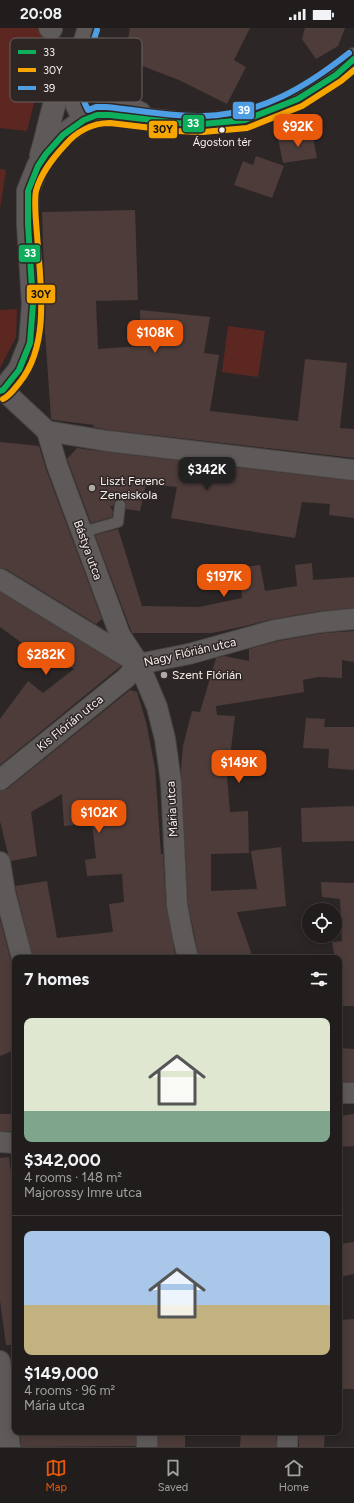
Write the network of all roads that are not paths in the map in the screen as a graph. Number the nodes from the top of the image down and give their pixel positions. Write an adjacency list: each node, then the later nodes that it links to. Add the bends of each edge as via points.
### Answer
1 (89, 28): 2 (street)
2 (86, 38)
3 (354, 59): 8 (street, via 298,99 245,120 203,124)
4 (56, 102): 9 (street)
5 (75, 102): 7 (street)
6 (116, 102): 8 (street)
7 (84, 120): 8 (street, via 105,115); 9 (street, via 63,135)
8 (157, 120)
9 (38, 166): 10 (street, via 28,191 27,206 33,304 30,343 19,370)
10 (2, 391): 11 (street)
11 (47, 431): 12 (street, via 107,441 239,452); 14 (street, Bástya utca)
12 (354, 470)
13 (120, 506): 14 (lane, via 118,522)
14 (82, 534): 17 (street, Bástya utca, via 120,635)
15 (0, 579): 17 (street, Nagy Flórián utca)
16 (354, 619): 17 (street, Nagy Flórián utca, via 275,630 189,654)
17 (139, 664): 18 (street, Kis Flórián utca, via 126,678); 21 (street, Mária utca, via 157,707 165,739 171,782 177,905)
18 (0, 780)
19 (0, 862): 20 (street, via 5,893)
20 (21, 955)
21 (187, 955)
22 (342, 1093): 23 (street)
23 (354, 1093)
24 (0, 1142): 25 (street)
25 (12, 1143)
26 (0, 1361): 29 (street)
27 (147, 1435): 30 (street)
28 (288, 1435): 31 (street)
29 (10, 1447)
30 (147, 1447)
31 (287, 1447)

